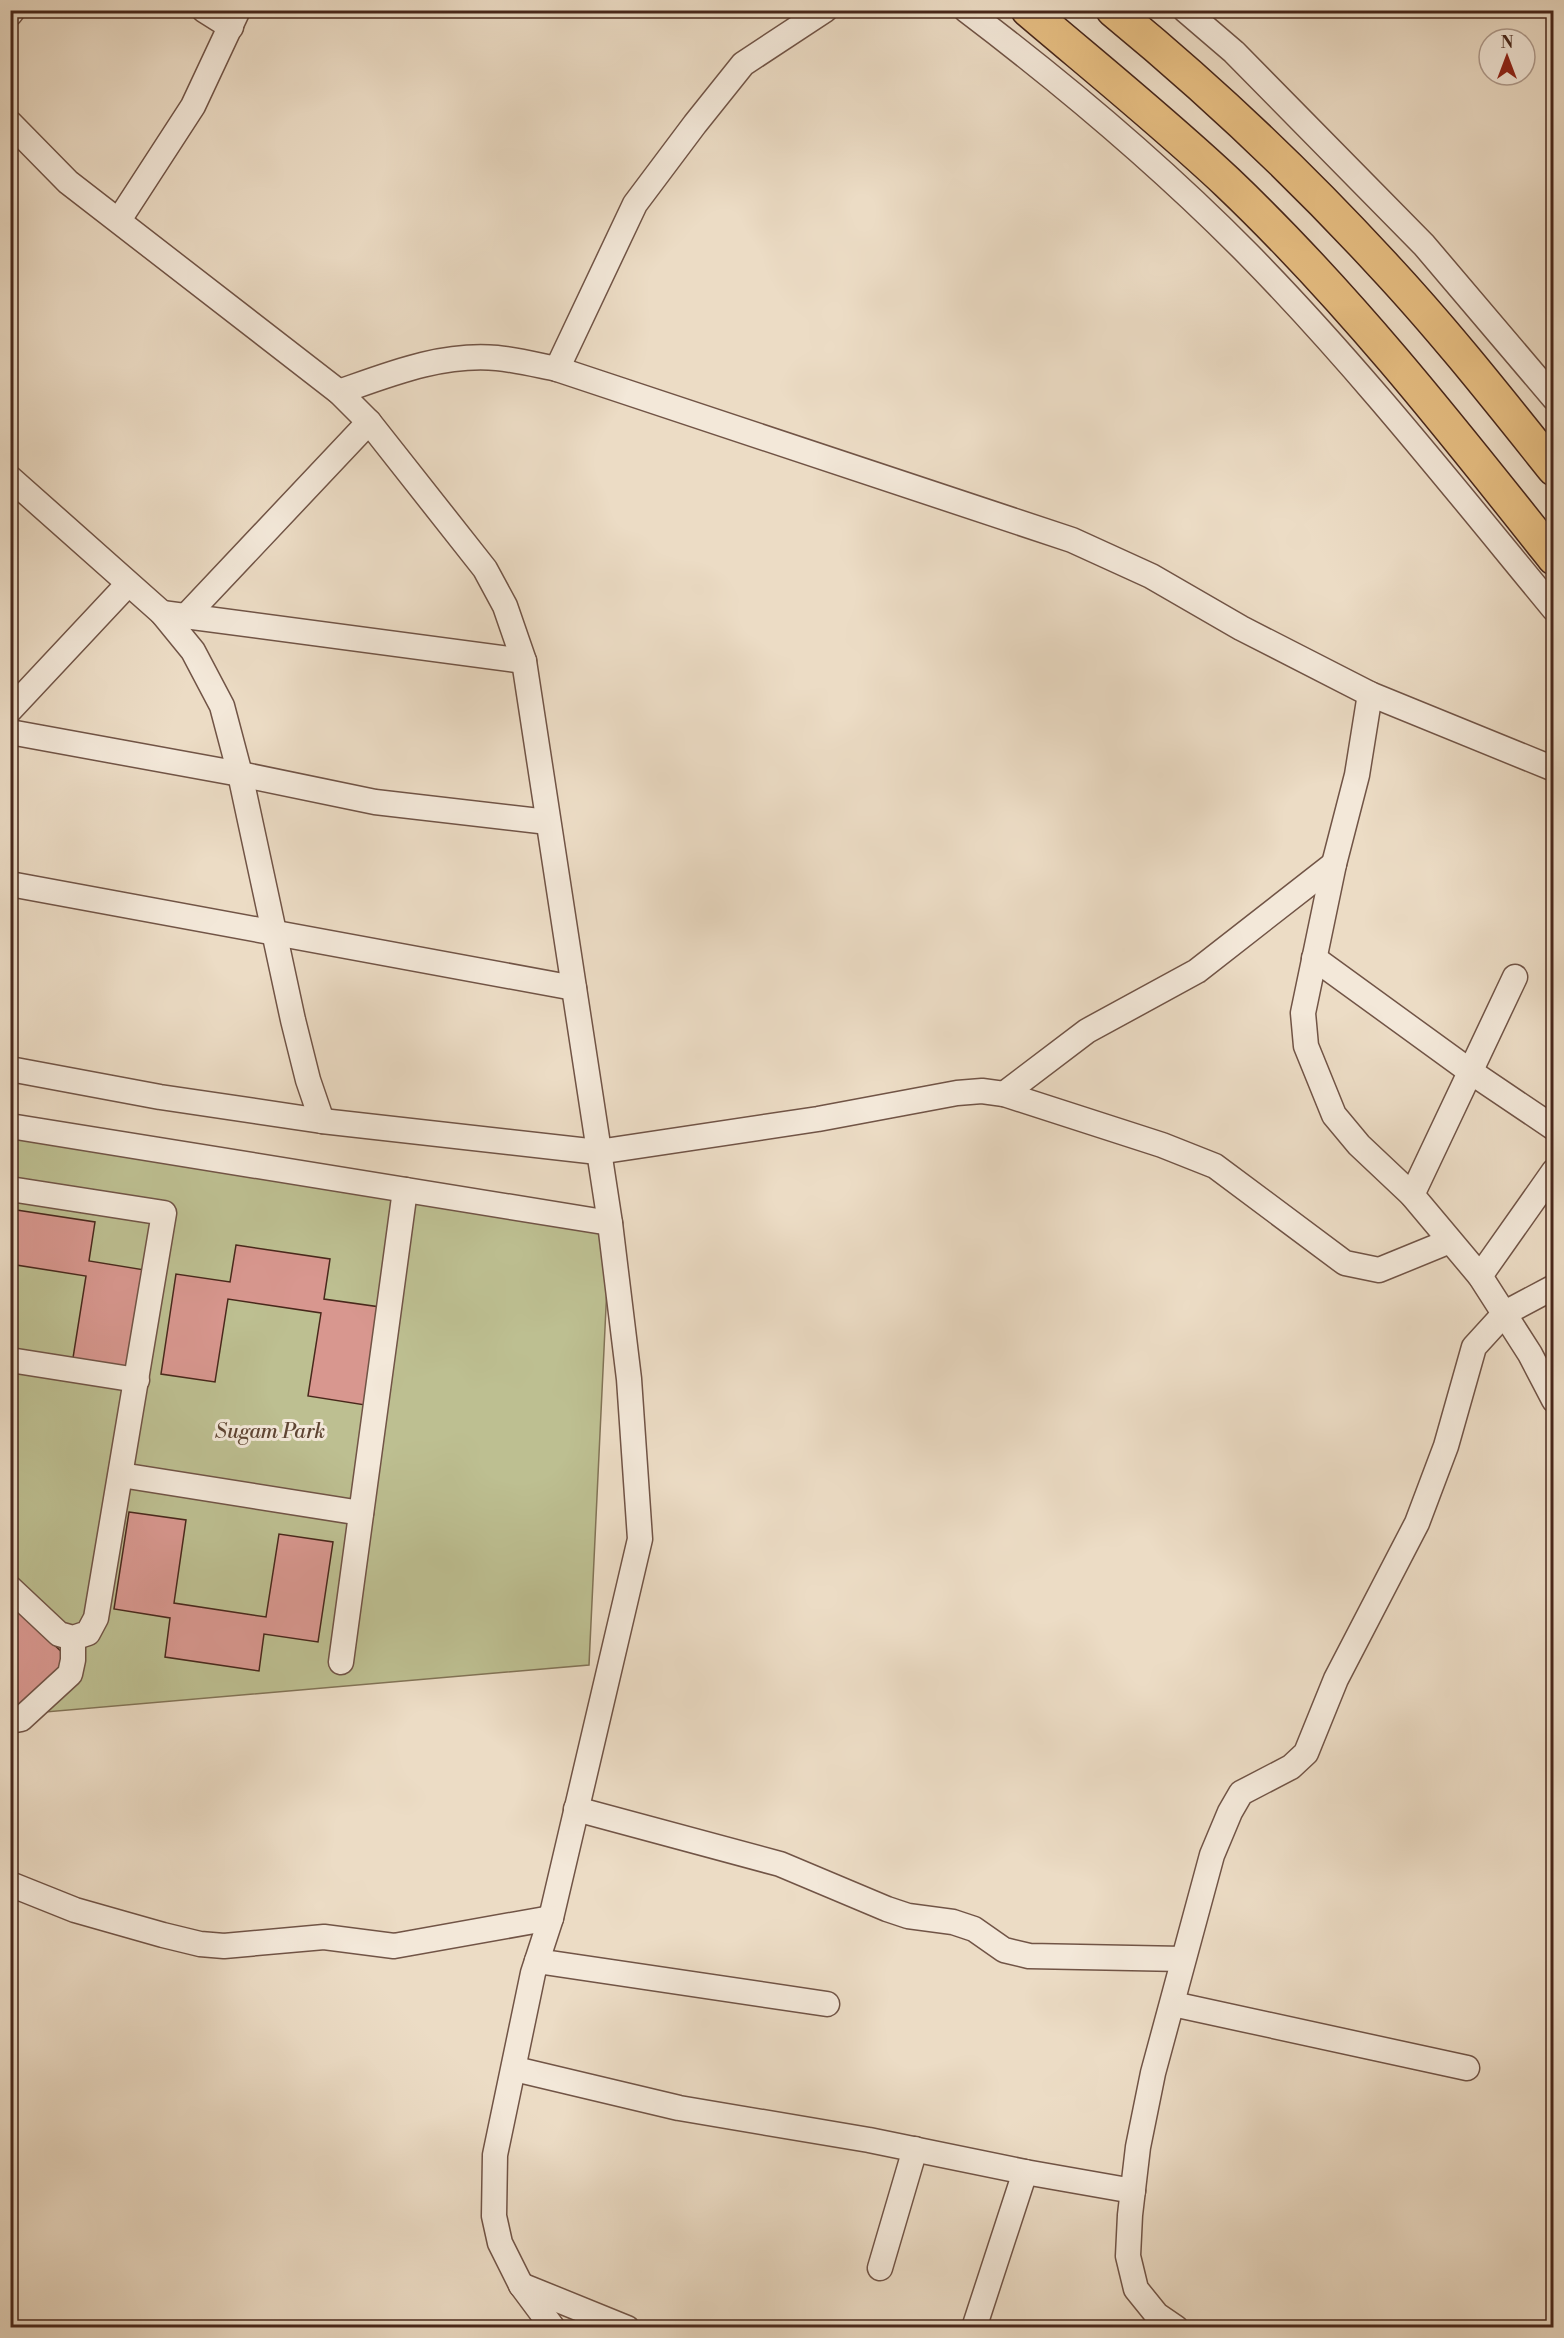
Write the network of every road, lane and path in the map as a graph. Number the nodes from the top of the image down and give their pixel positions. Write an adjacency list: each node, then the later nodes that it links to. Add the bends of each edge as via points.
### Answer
1 (204, 10): 7 (street)
2 (825, 10): 10 (street, via 743,64 635,204)
3 (966, 10): 18 (street, via 1101,120 1248,255 1382,404)
4 (1028, 10): 16 (highway, via 1227,183 1353,313)
5 (1113, 10): 14 (highway, via 1285,165 1382,264)
6 (1185, 10): 12 (street, via 1234,52 1424,245)
7 (235, 19): 9 (street, via 193,106)
8 (10, 123): 9 (street, via 68,182)
9 (119, 220): 11 (street)
10 (557, 369): 11 (street, via 496,358 446,360 402,369); 22 (street, via 1072,540 1151,576 1240,628)
11 (339, 392): 13 (street)
12 (1554, 398)
13 (369, 422): 20 (street); 21 (street, via 485,569 506,606)
14 (1554, 469)
15 (13, 484): 17 (street)
16 (1554, 558)
17 (128, 584): 19 (street); 23 (street)
18 (1554, 609)
19 (162, 613): 20 (street); 26 (street, via 193,651 222,706)
20 (186, 616): 21 (street)
21 (524, 661): 27 (street)
22 (1370, 694): 25 (street); 28 (street, via 1357,775)
23 (10, 710)
24 (10, 732): 26 (street)
25 (1554, 769)
26 (240, 774): 27 (street, via 375,802); 30 (street)
27 (548, 822): 33 (street)
28 (1334, 864): 31 (street); 36 (street, via 1197,971 1087,1030)
29 (10, 884): 30 (street)
30 (273, 934): 33 (street); 37 (street, via 308,1080)
31 (1314, 958): 35 (street); 44 (street, via 1302,1013 1306,1046 1316,1075 1334,1115)
32 (1515, 977): 35 (street)
33 (574, 988): 40 (street)
34 (10, 1069): 37 (street)
35 (1471, 1072): 39 (street); 44 (street)
36 (1004, 1094): 40 (street, via 957,1093 818,1119); 46 (street, via 1215,1166 1345,1263 1360,1268 1379,1270)
37 (322, 1121): 40 (street)
38 (10, 1126): 43 (street)
39 (1554, 1128)
40 (598, 1152): 45 (street)
41 (1554, 1172): 47 (street)
42 (10, 1189): 51 (street, via 164,1213)
43 (405, 1190): 45 (street); 54 (street)
44 (1412, 1196): 46 (street)
45 (610, 1224): 59 (street, via 629,1379 640,1539)
46 (1450, 1241): 47 (street)
47 (1480, 1276): 49 (street)
48 (1554, 1287): 49 (street)
49 (1505, 1313): 52 (street); 62 (street, via 1474,1347 1446,1446 1417,1523 1336,1679 1306,1753 1291,1767 1241,1793 1230,1812 1212,1855)
50 (10, 1360): 51 (street)
51 (137, 1380): 53 (street)
52 (1554, 1400)
53 (121, 1475): 54 (street); 56 (street, via 96,1618 88,1633)
54 (361, 1513): 57 (street)
55 (10, 1587): 56 (street, via 58,1634)
56 (73, 1638): 58 (street, via 70,1674 21,1719)
57 (340, 1662)
58 (10, 1721)
59 (576, 1809): 61 (street); 62 (street, via 780,1864 908,1916 974,1929 1004,1950 1029,1956)
60 (10, 1884): 61 (street, via 86,1914 200,1944 224,1946 324,1937 394,1946)
61 (551, 1918): 63 (street)
62 (1183, 1959): 65 (street)
63 (537, 1961): 64 (street); 66 (street)
64 (827, 2004)
65 (1173, 2004): 67 (street); 70 (street, via 1153,2073)
66 (515, 2068): 68 (street, via 679,2108); 72 (street, via 495,2155 494,2216 500,2243)
67 (1467, 2068)
68 (915, 2149): 69 (street); 71 (street)
69 (1025, 2172): 70 (street); 75 (street)
70 (1133, 2191): 76 (street, via 1128,2256 1136,2289 1157,2315)
71 (880, 2268)
72 (521, 2285): 73 (street); 74 (street)
73 (553, 2328)
74 (627, 2328)
75 (974, 2328)
76 (1176, 2328)

